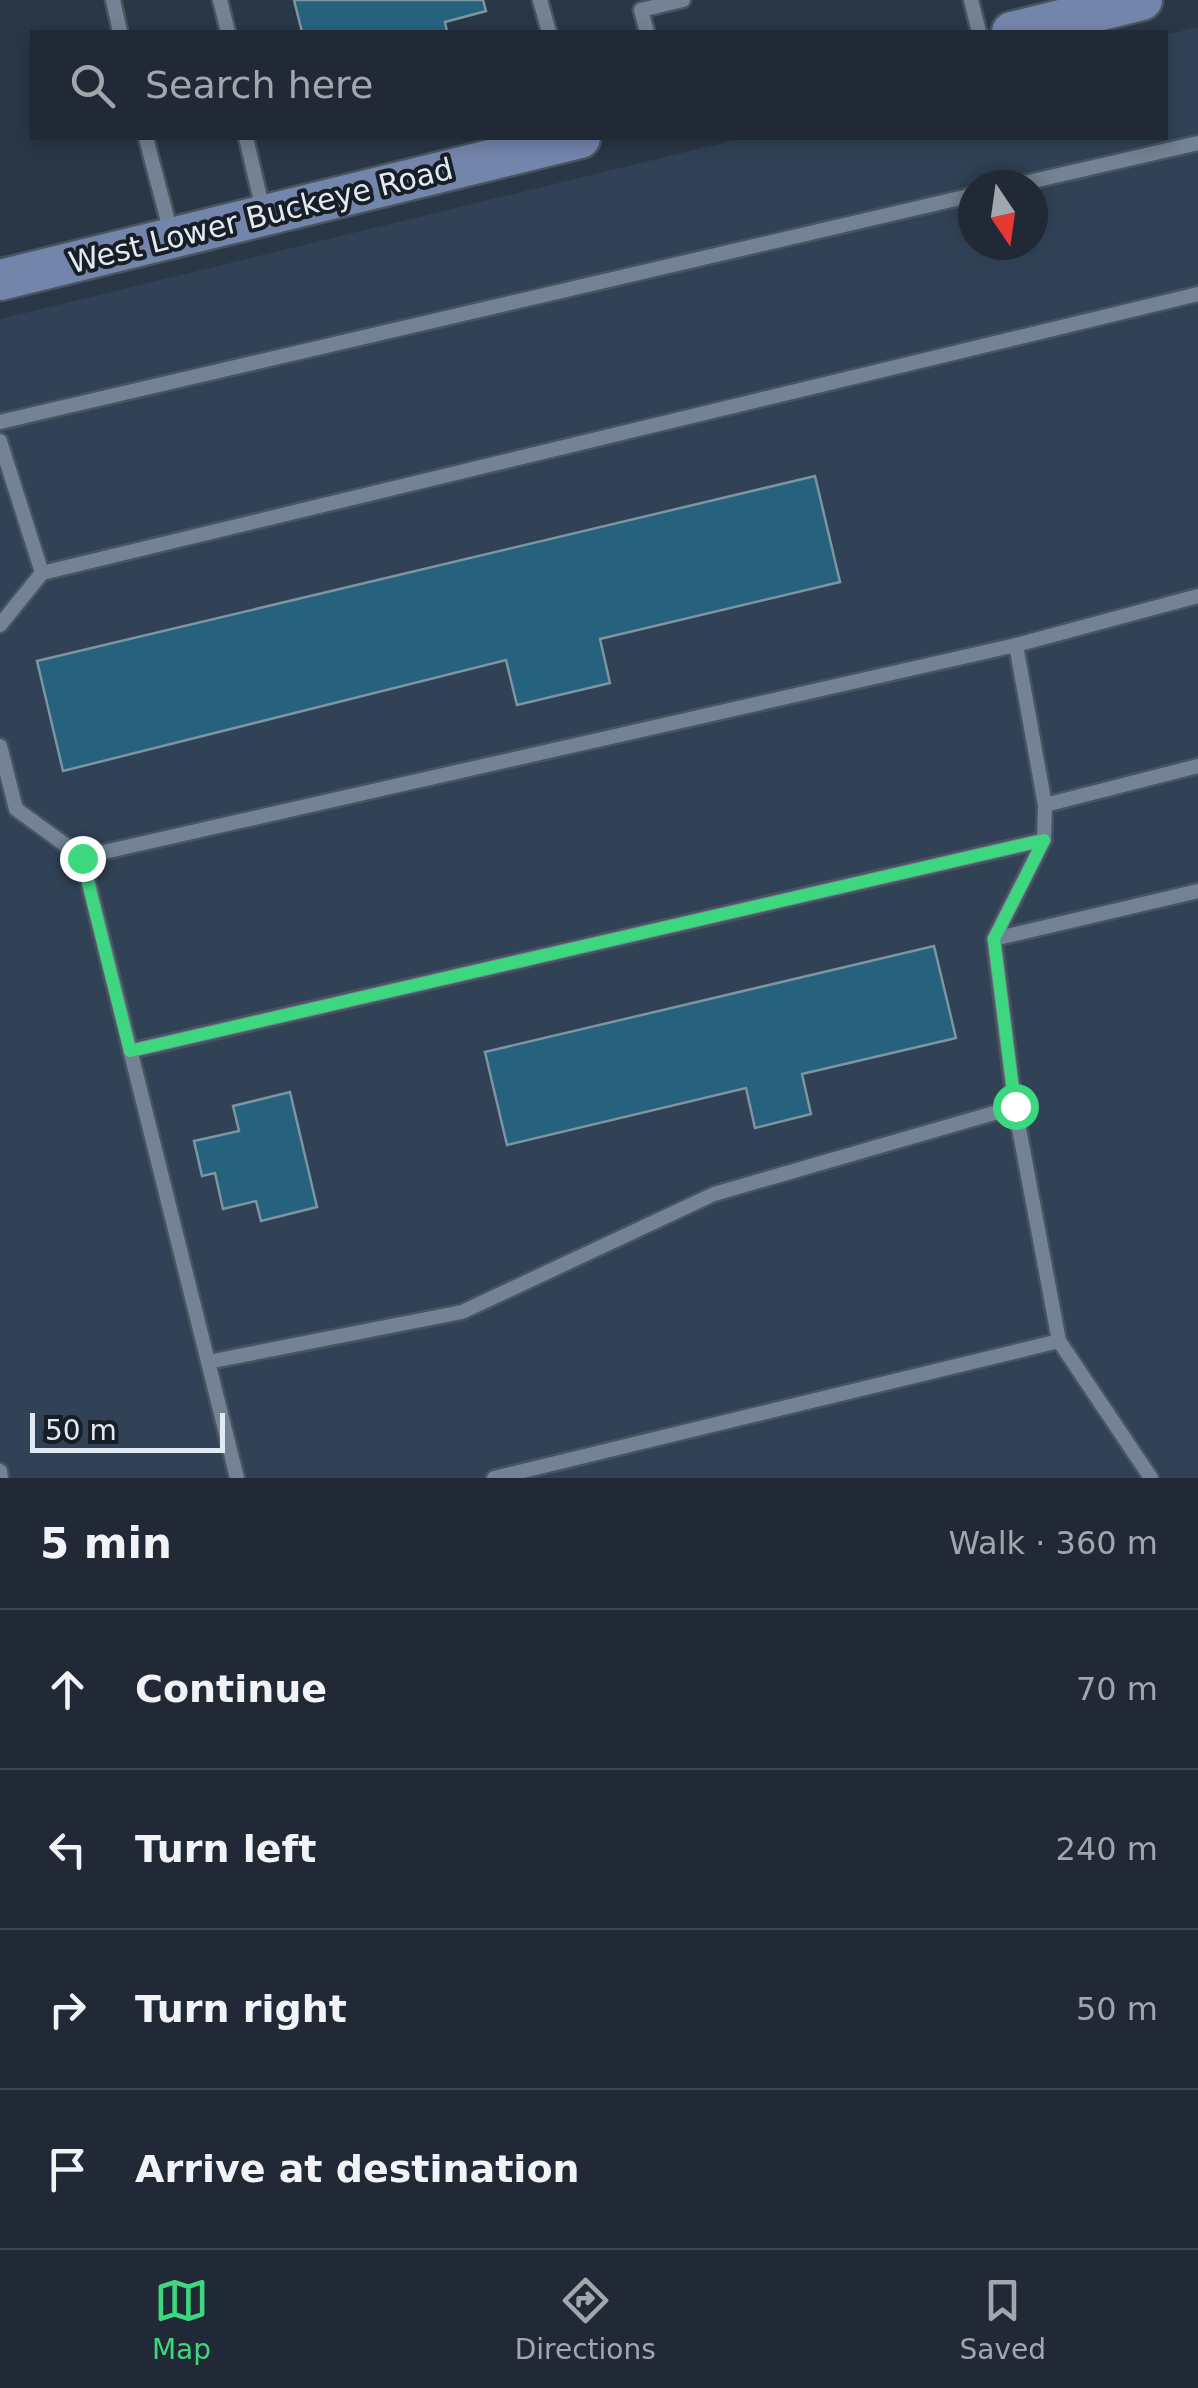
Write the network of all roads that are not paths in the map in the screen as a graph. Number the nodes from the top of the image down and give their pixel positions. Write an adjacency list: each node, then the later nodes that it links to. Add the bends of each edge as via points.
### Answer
1 (112, 0): 8 (lane)
2 (220, 0): 9 (lane)
3 (540, 0): 10 (lane)
4 (683, 0): 7 (lane)
5 (971, 0): 12 (lane)
6 (1142, 0): 13 (main road)
7 (639, 5): 11 (lane)
8 (120, 30)
9 (228, 30)
10 (548, 30)
11 (646, 30)
12 (978, 30)
13 (1020, 30)
14 (147, 140): 21 (lane)
15 (246, 140): 20 (lane)
16 (572, 140): 20 (main road, West Lower Buckeye Road)
17 (1198, 142): 18 (lane)
18 (1048, 177)
19 (958, 198): 24 (lane)
20 (264, 215): 21 (main road, West Lower Buckeye Road)
21 (172, 238): 22 (main road, West Lower Buckeye Road)
22 (0, 280)
23 (1198, 294): 26 (lane)
24 (0, 422)
25 (0, 442): 26 (lane)
26 (42, 573): 28 (lane)
27 (1198, 596): 29 (lane)
28 (0, 625)
29 (1016, 645): 32 (lane); 34 (lane)
30 (0, 746): 34 (lane, via 16,809)
31 (1198, 766): 32 (lane)
32 (1045, 805): 33 (lane)
33 (1044, 840): 36 (lane); 37 (lane)
34 (82, 858): 37 (lane)
35 (1198, 891): 36 (lane)
36 (994, 939): 38 (lane)
37 (130, 1051): 40 (lane)
38 (1015, 1106): 39 (lane); 40 (lane, via 714,1194 462,1312)
39 (1059, 1341): 42 (lane); 43 (lane)
40 (208, 1362): 41 (lane)
41 (237, 1478)
42 (494, 1478)
43 (1151, 1478)

